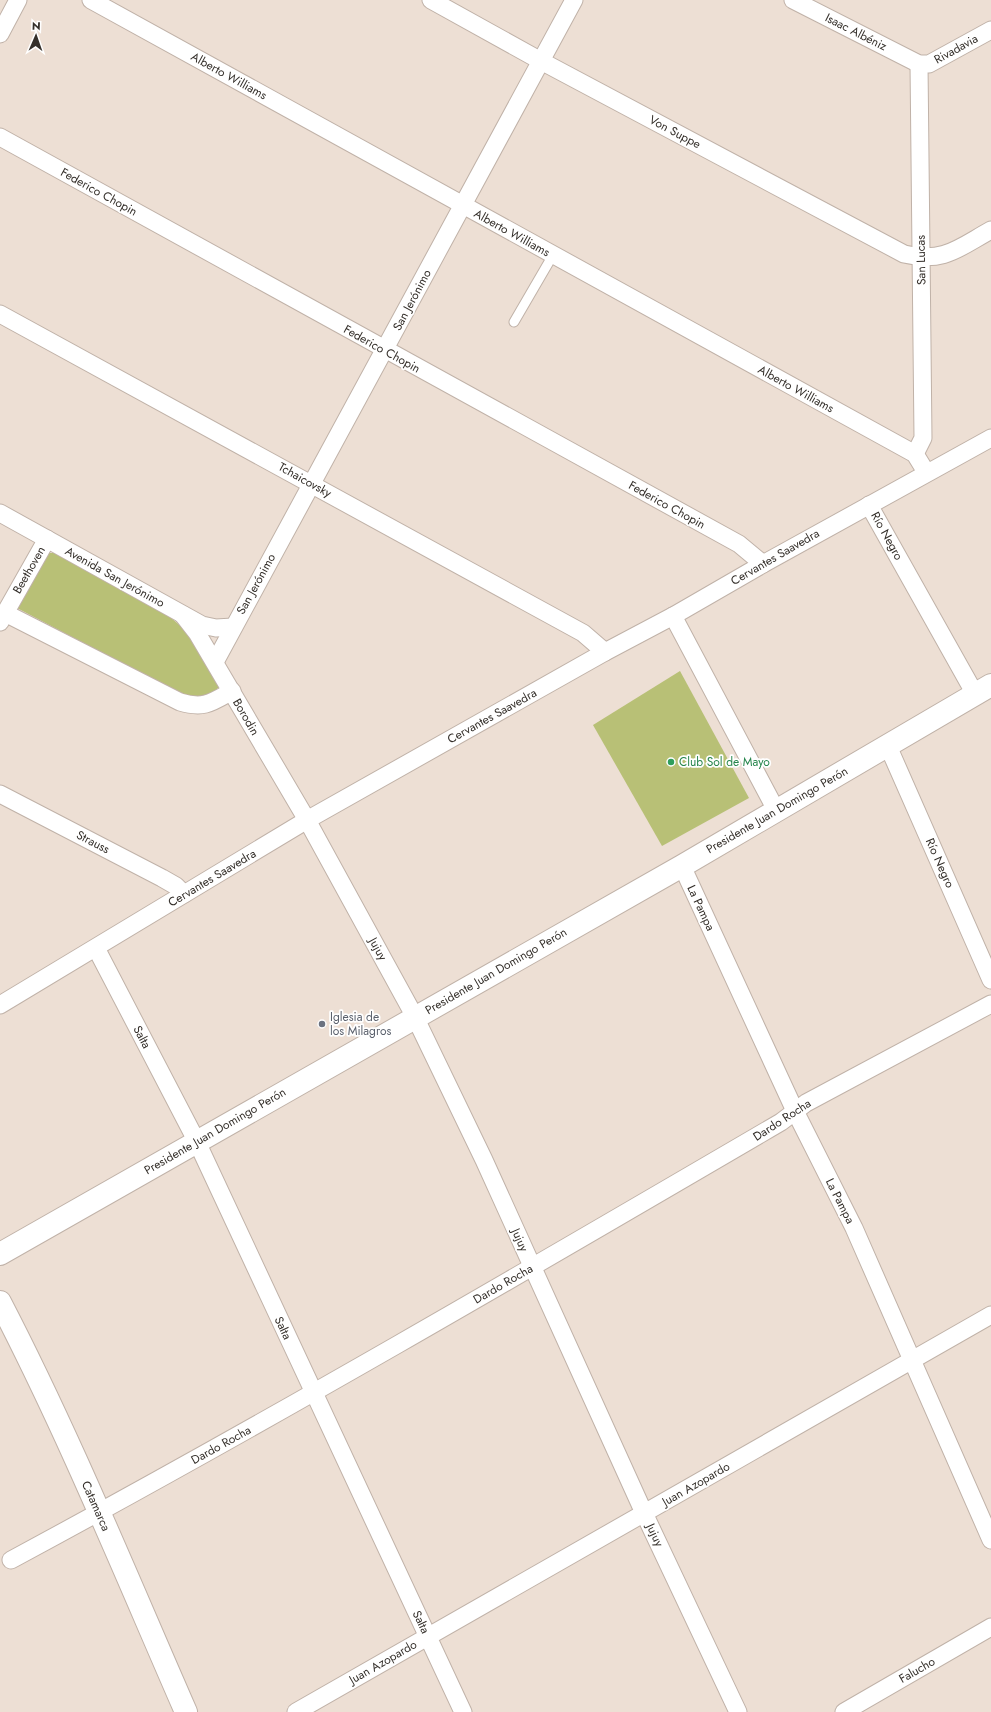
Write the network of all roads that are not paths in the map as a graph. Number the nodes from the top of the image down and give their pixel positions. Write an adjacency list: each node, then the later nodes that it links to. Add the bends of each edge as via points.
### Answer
1 (18, 0): 7 (street)
2 (91, 0): 11 (street, Alberto Williams)
3 (431, 0): 8 (street, Von Suppe)
4 (574, 0): 8 (street, San Jerónimo)
5 (793, 0): 9 (street, Isaac Albéniz)
6 (991, 30): 9 (street, Rivadavia, via 929,64)
7 (0, 34)
8 (541, 61): 11 (street, San Jerónimo); 14 (street, Von Suppe, via 904,254)
9 (919, 64): 14 (street, San Lucas)
10 (0, 137): 17 (street, Federico Chopin)
11 (462, 205): 13 (street, Alberto Williams); 17 (street, San Jerónimo)
12 (991, 230): 14 (street, Von Suppe, via 951,253)
13 (553, 255): 16 (lane); 19 (street, Alberto Williams)
14 (921, 258): 19 (street, San Lucas, via 923,438)
15 (0, 314): 21 (street, Tchaicovsky)
16 (514, 322)
17 (385, 350): 21 (street, San Jerónimo); 25 (street, Federico Chopin, via 739,544)
18 (991, 438): 20 (street, Cervantes Saavedra)
19 (915, 454): 20 (street, Alberto Williams)
20 (926, 472): 22 (street, Cervantes Saavedra)
21 (312, 484): 29 (street, San Jerónimo); 30 (street, Tchaicovsky, via 584,633)
22 (869, 505): 25 (street, Cervantes Saavedra); 32 (street, Río Negro)
23 (0, 513): 24 (street, Avenida San Jerónimo)
24 (47, 539): 26 (street, Avenida San Jerónimo); 28 (street, Beethoven)
25 (763, 564): 27 (street, Cervantes Saavedra)
26 (183, 615): 29 (street, Avenida San Jerónimo, via 202,625 216,628); 31 (street, Borodin)
27 (673, 616): 30 (street, Cervantes Saavedra); 36 (street)
28 (3, 617): 33 (street, via 191,706 208,705)
29 (233, 627): 31 (street, San Jerónimo)
30 (605, 652): 37 (street, Cervantes Saavedra)
31 (215, 662): 33 (street, Borodin)
32 (983, 689): 34 (street, Presidente Juan Domingo Perón)
33 (232, 691): 37 (street, Borodin)
34 (888, 746): 36 (street, Presidente Juan Domingo Perón); 41 (street, Río Negro)
35 (0, 794): 39 (street, Strauss, via 162,878)
36 (776, 810): 38 (street, Presidente Juan Domingo Perón)
37 (307, 820): 39 (street, Cervantes Saavedra); 44 (street, Jujuy)
38 (682, 866): 44 (street, Presidente Juan Domingo Perón); 45 (street, La Pampa)
39 (184, 894): 40 (street, Cervantes Saavedra)
40 (96, 948): 43 (street, Cervantes Saavedra); 46 (street, Salta)
41 (991, 980)
42 (991, 1004): 45 (street, Dardo Rocha, via 806,1103)
43 (0, 1005)
44 (415, 1017): 46 (street, Presidente Juan Domingo Perón); 48 (street, Jujuy, via 484,1160)
45 (796, 1111): 48 (street, Dardo Rocha); 51 (street, La Pampa, via 854,1228)
46 (197, 1142): 47 (street, Presidente Juan Domingo Perón); 52 (street, Salta)
47 (0, 1254)
48 (532, 1268): 52 (street, Dardo Rocha); 54 (street, Jujuy)
49 (0, 1302): 53 (street, Catamarca)
50 (991, 1315): 51 (street, Juan Azopardo)
51 (913, 1360): 54 (street, Juan Azopardo); 55 (street, La Pampa)
52 (313, 1393): 53 (street, Dardo Rocha); 58 (street, Salta)
53 (100, 1512): 56 (street, Dardo Rocha); 59 (street, Catamarca)
54 (644, 1513): 58 (street, Juan Azopardo); 62 (street, Jujuy)
55 (991, 1540)
56 (11, 1560)
57 (991, 1627): 63 (street, Falucho)
58 (428, 1637): 60 (street, Juan Azopardo); 61 (street, Salta)
59 (186, 1712)
60 (296, 1712)
61 (463, 1712)
62 (738, 1712)
63 (844, 1712)

